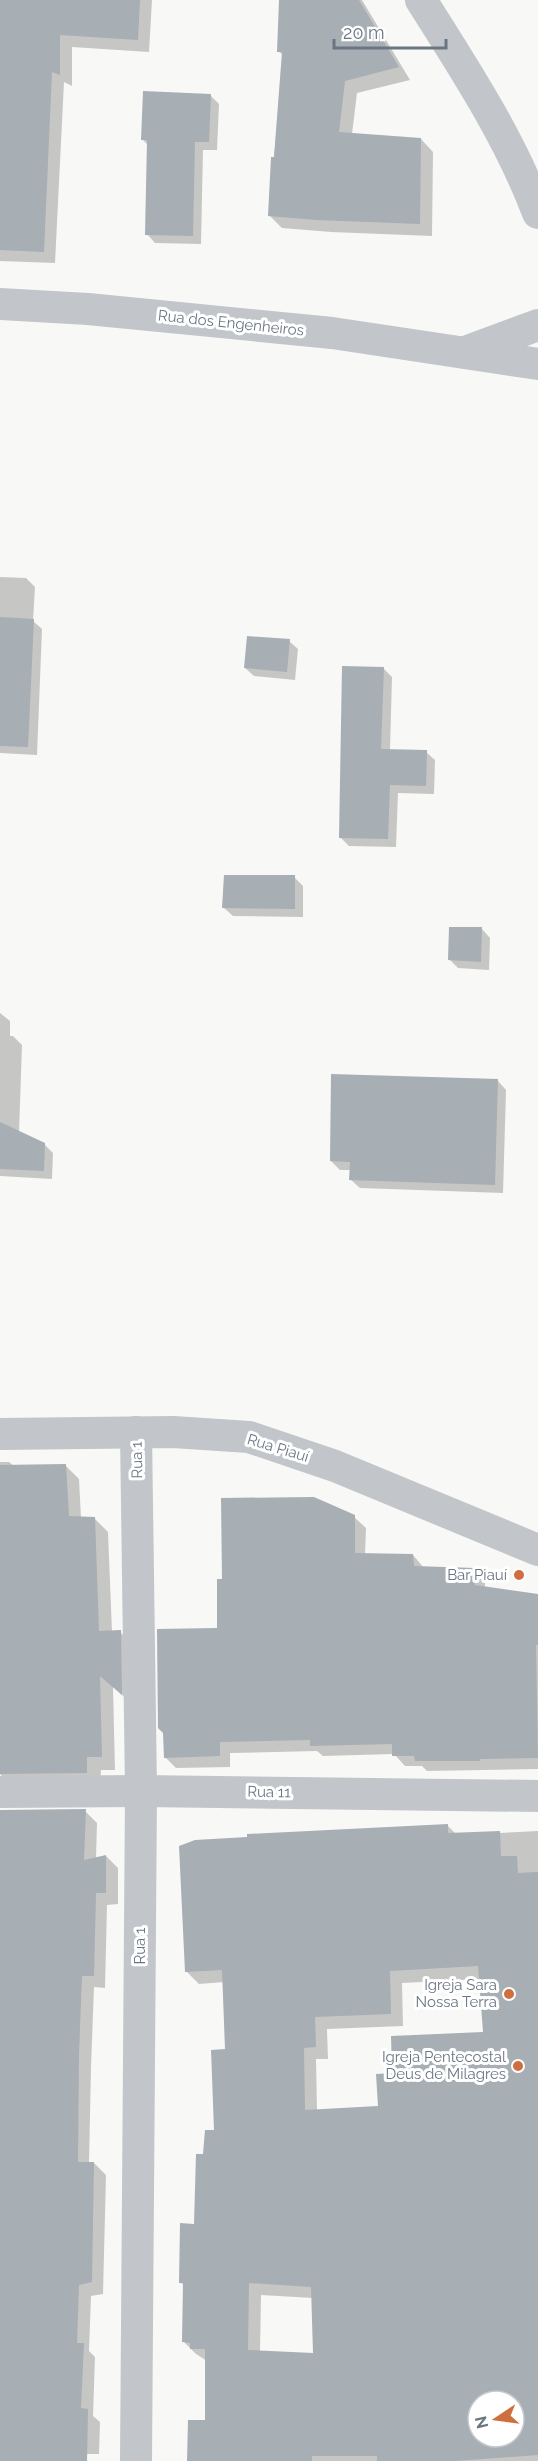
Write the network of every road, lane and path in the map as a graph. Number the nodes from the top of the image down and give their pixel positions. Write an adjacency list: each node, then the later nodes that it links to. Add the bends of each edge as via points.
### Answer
1 (421, 0): 2 (street)
2 (533, 190): 3 (street)
3 (538, 213)
4 (0, 304): 6 (street, Rua dos Engenheiros, via 332,333)
5 (538, 325): 6 (street, Rua dos Engenheiros)
6 (461, 354): 7 (street, Rua dos Engenheiros)
7 (538, 364)
8 (136, 1432): 9 (street, Rua Piauí); 10 (street, Rua Piauí, via 249,1437 335,1466); 11 (street, Rua 1)
9 (0, 1434)
10 (538, 1550)
11 (141, 1791): 12 (street, Rua 11); 13 (street, Rua 11); 14 (street, Rua 1)
12 (0, 1792)
13 (538, 1796)
14 (136, 2461)

